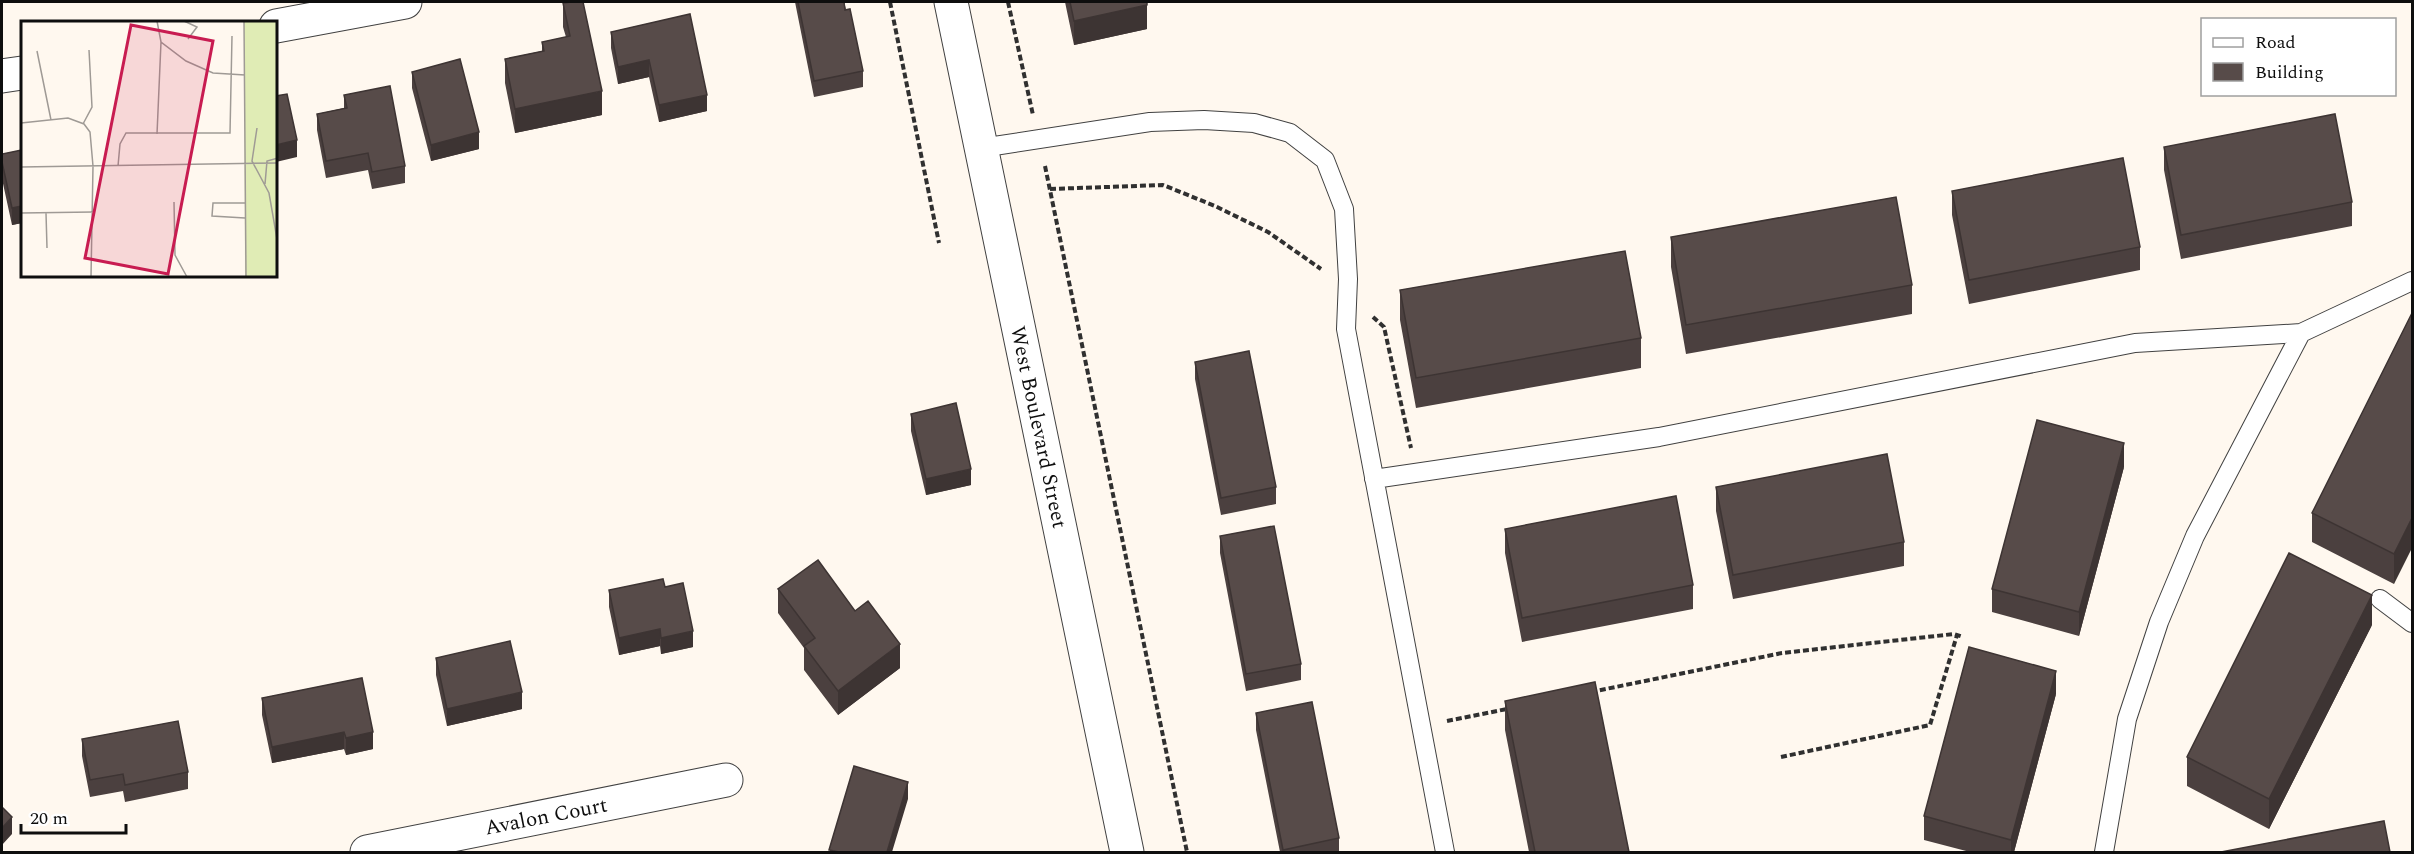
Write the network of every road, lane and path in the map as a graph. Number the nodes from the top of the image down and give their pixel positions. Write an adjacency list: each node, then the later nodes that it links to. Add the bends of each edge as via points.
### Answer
1 (405, 2): 5 (street)
2 (890, 2): 11 (path)
3 (951, 2): 9 (street, West Boulevard Street)
4 (1008, 2): 8 (path)
5 (278, 26)
6 (21, 73): 7 (street)
7 (2, 76)
8 (1038, 138): 9 (lane); 10 (path); 13 (lane, via 1150,122 1204,120 1254,123 1290,133 1325,160 1344,209)
9 (981, 148): 27 (street, West Boulevard Street)
10 (1050, 189): 13 (path, via 1163,185 1268,232); 28 (path)
11 (939, 243)
12 (2412, 281): 14 (lane)
13 (1347, 292): 15 (path, via 1384,327); 16 (lane, via 1346,329)
14 (2301, 333): 15 (lane, via 2135,343 1659,437); 30 (lane, via 2195,536 2159,621 2127,719)
15 (1417, 472): 16 (lane)
16 (1374, 479): 23 (lane)
17 (2380, 599): 18 (lane)
18 (2412, 623)
19 (1958, 635): 20 (path); 21 (path, via 1782,653); 24 (path, via 1930,725)
20 (1963, 637)
21 (1583, 693)
22 (1513, 708): 23 (path)
23 (1420, 726): 29 (lane)
24 (1780, 757)
25 (726, 780): 26 (street, Avalon Court)
26 (367, 852)
27 (1126, 852)
28 (1186, 852)
29 (1445, 852)
30 (2104, 852)

